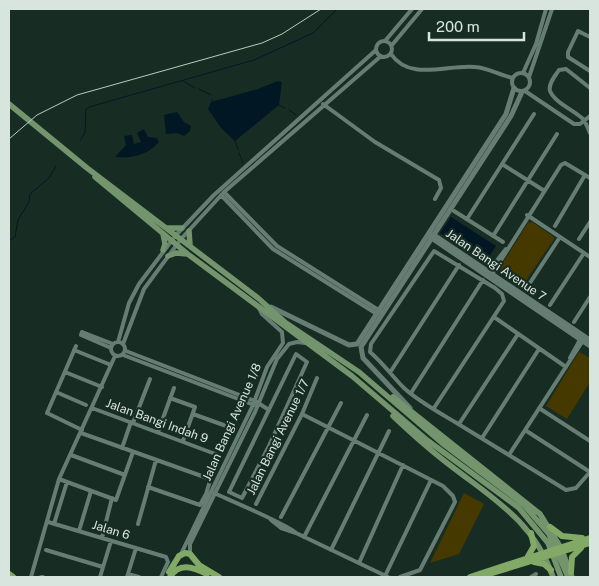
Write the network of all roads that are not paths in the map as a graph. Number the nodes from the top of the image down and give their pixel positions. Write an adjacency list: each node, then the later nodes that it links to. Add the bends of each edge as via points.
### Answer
1 (412, 9): 6 (street)
2 (422, 9): 7 (street)
3 (546, 9): 12 (street)
4 (552, 9): 13 (street)
5 (590, 37): 11 (street, via 578,31 568,52 568,57)
6 (385, 41): 7 (street); 8 (street, via 378,43)
7 (392, 45): 9 (street)
8 (376, 50): 10 (street); 18 (street)
9 (391, 54): 10 (street); 14 (street, via 396,62 414,70 478,67)
10 (381, 56): 20 (street)
11 (590, 71)
12 (523, 73): 13 (street); 14 (street)
13 (529, 77): 17 (street, via 531,84)
14 (513, 78): 15 (street)
15 (514, 88): 17 (street); 50 (street, via 506,114)
16 (590, 88): 23 (street, via 566,69 559,70 550,88)
17 (523, 92): 23 (street, via 574,124); 50 (street, via 511,116)
18 (320, 101): 20 (street); 26 (street)
19 (9, 104): 28 (main road)
20 (324, 105): 29 (street); 38 (street, via 375,142 439,180 442,184)
21 (534, 114): 27 (street)
22 (590, 116): 23 (street)
23 (584, 120): 24 (street)
24 (590, 133)
25 (557, 134): 32 (street)
26 (248, 164): 29 (street); 33 (street)
27 (502, 164): 32 (street); 42 (street)
28 (87, 168): 45 (main road); 48 (main road)
29 (252, 168): 33 (street)
30 (585, 175): 31 (street); 34 (street, via 565,163); 44 (street)
31 (590, 178)
32 (528, 180): 34 (street); 51 (street)
33 (227, 186): 35 (street); 36 (street); 37 (street)
34 (543, 190): 41 (street)
35 (222, 193): 36 (street); 37 (street); 39 (street)
36 (214, 195): 46 (street)
37 (227, 198): 39 (street); 71 (street, via 273,249)
38 (435, 199)
39 (216, 201): 47 (street)
40 (454, 211): 42 (street)
41 (527, 215): 52 (street); 65 (street)
42 (467, 219): 51 (street)
43 (590, 222): 54 (street)
44 (555, 226)
45 (165, 227): 46 (main road); 49 (main road)
46 (182, 228): 49 (street)
47 (189, 231): 53 (street); 58 (main road, via 188,241)
48 (162, 234): 55 (main road); 59 (main road)
49 (176, 235): 53 (main road); 55 (street)
50 (431, 236): 65 (street, Jalan Bangi Avenue 7); 71 (street)
51 (493, 236): 56 (street)
52 (560, 237): 60 (street); 66 (street)
53 (181, 239): 57 (street); 58 (main road)
54 (579, 239)
55 (171, 240): 57 (main road); 59 (street)
56 (503, 242)
57 (177, 245): 61 (main road); 62 (street)
58 (192, 248): 68 (main road)
59 (163, 250): 77 (street, via 134,293)
60 (584, 253): 63 (street); 69 (street)
61 (189, 255): 62 (main road); 70 (main road)
62 (168, 256): 78 (street, via 144,289)
63 (590, 257)
64 (459, 265): 65 (street); 88 (street); 88 (street, via 437,251 431,252 371,344 370,352)
65 (488, 276): 72 (street, via 504,301); 76 (street, Jalan Bangi Avenue 7); 97 (street)
66 (526, 288)
67 (590, 297): 73 (street)
68 (258, 298): 71 (street, via 283,314 349,345 357,344); 90 (main road, via 286,323)
69 (550, 305)
70 (258, 306): 79 (main road); 100 (street, Jalan Bangi Avenue 1/8, via 260,312 282,332 284,340 267,367)
71 (380, 313): 109 (street, via 360,347 361,355)
72 (494, 317): 75 (street); 103 (street)
73 (574, 322)
74 (79, 333): 80 (street)
75 (518, 334): 82 (street); 111 (street)
76 (584, 339): 81 (street, Jalan Bangi Avenue 7); 87 (street)
77 (118, 342): 78 (street); 80 (street)
78 (123, 344): 83 (street)
79 (307, 344): 91 (main road); 100 (street, Jalan Bangi Avenue 1/8, via 293,343 280,352)
80 (112, 346): 85 (street)
81 (590, 346)
82 (539, 349): 87 (street); 118 (street)
83 (126, 350): 84 (street); 100 (street)
84 (123, 355): 85 (street); 100 (street)
85 (115, 356): 86 (street)
86 (111, 365): 89 (street, via 75,348); 94 (street)
87 (566, 368): 104 (street)
88 (391, 371): 97 (street)
89 (65, 372): 94 (street); 96 (street)
90 (358, 372): 109 (main road); 151 (main road, via 442,443 534,514)
91 (352, 376): 146 (main road, via 416,438 516,516); 151 (main road, via 427,440 519,508)
92 (317, 378): 107 (street, Jalan Bangi Avenue 1/7)
93 (150, 379): 110 (street)
94 (102, 387): 102 (street)
95 (174, 388): 98 (street)
96 (56, 392): 101 (street); 115 (street, via 47,413)
97 (411, 392): 103 (street)
98 (170, 398): 106 (street, via 193,406); 117 (street)
99 (341, 403): 113 (street)
100 (257, 404): 105 (street); 137 (street, Jalan Bangi Avenue 1/8)
101 (86, 405)
102 (92, 408): 110 (street, Jalan Bangi Indah 9); 115 (street)
103 (434, 408): 111 (street)
104 (540, 408): 114 (street); 121 (street)
105 (269, 410): 105 (street, via 296,354 307,362 242,498 230,492)
106 (193, 414): 112 (street); 120 (street)
107 (302, 414): 113 (street); 139 (street, Jalan Bangi Avenue 1/7)
108 (367, 415): 119 (street)
109 (420, 418): 144 (main road, via 516,493)
110 (132, 422): 117 (street, Jalan Bangi Indah 9); 122 (street)
111 (459, 424): 118 (street)
112 (229, 427)
113 (328, 427): 119 (street); 140 (street)
114 (525, 430): 126 (street); 129 (street)
115 (82, 431): 122 (street); 125 (street)
116 (389, 431): 124 (street)
117 (158, 432): 120 (street, Jalan Bangi Indah 9)
118 (482, 438): 126 (street)
119 (353, 440): 124 (street); 147 (street)
120 (183, 441): 132 (street, Jalan Bangi Indah 9, via 216,453 218,458)
121 (590, 441)
122 (122, 448): 123 (street)
123 (132, 452): 127 (street); 130 (street)
124 (378, 452): 128 (street); 154 (street)
125 (71, 455): 130 (street); 131 (street)
126 (509, 455): 129 (street, via 569,491)
127 (156, 460): 132 (street); 135 (street)
128 (403, 465): 133 (street); 160 (street)
129 (590, 472)
130 (125, 475): 138 (street)
131 (59, 479): 134 (street); 141 (street)
132 (210, 480): 135 (street, via 200,505)
133 (431, 480): 175 (street); 176 (street, via 443,486 455,502 420,570)
134 (67, 482): 136 (street); 142 (street)
135 (148, 487): 143 (street)
136 (91, 491): 138 (street); 145 (street)
137 (214, 492): 147 (street, via 284,524); 156 (street, Jalan Bangi Avenue 1/8); 158 (street, Jalan Bangi Avenue 1/8, via 190,544)
138 (114, 499): 148 (street)
139 (256, 504)
140 (281, 517)
141 (48, 522): 142 (street, Jalan 6); 168 (street)
142 (54, 524): 145 (street, Jalan 6)
143 (138, 524)
144 (550, 527): 149 (main road, via 567,537); 155 (main road)
145 (79, 531): 148 (street, Jalan 6)
146 (531, 533): 157 (main road); 159 (main road, via 534,546)
147 (304, 537): 154 (street)
148 (102, 538): 150 (street, Jalan 6)
149 (590, 540): 155 (main road); 166 (main road, via 573,554)
150 (111, 541): 152 (street, Jalan 6); 161 (street)
151 (551, 543): 155 (main road)
152 (136, 548): 165 (street); 171 (street, Jalan 6, via 168,558)
153 (46, 550): 161 (street)
154 (331, 550): 160 (street)
155 (560, 554): 157 (main road); 166 (main road); 180 (main road)
156 (180, 555): 158 (main road); 162 (main road, via 179,562); 172 (main road)
157 (545, 555): 159 (main road); 163 (main road)
158 (191, 557): 162 (main road, via 191,564); 174 (main road)
159 (530, 560): 163 (main road, via 544,564); 177 (main road); 178 (main road)
160 (359, 564): 175 (street)
161 (103, 567): 169 (street)
162 (185, 567): 172 (main road, via 177,568); 173 (main road)
163 (550, 570): 179 (main road)
164 (9, 574): 167 (main road)
165 (128, 576): 170 (street)
166 (570, 576)
167 (13, 577)
168 (31, 577)
169 (100, 577)
170 (139, 577)
171 (160, 577)
172 (168, 577)
173 (212, 577)
174 (219, 577)
175 (386, 577)
176 (400, 577)
177 (470, 577)
178 (478, 577)
179 (553, 577)
180 (561, 577)

